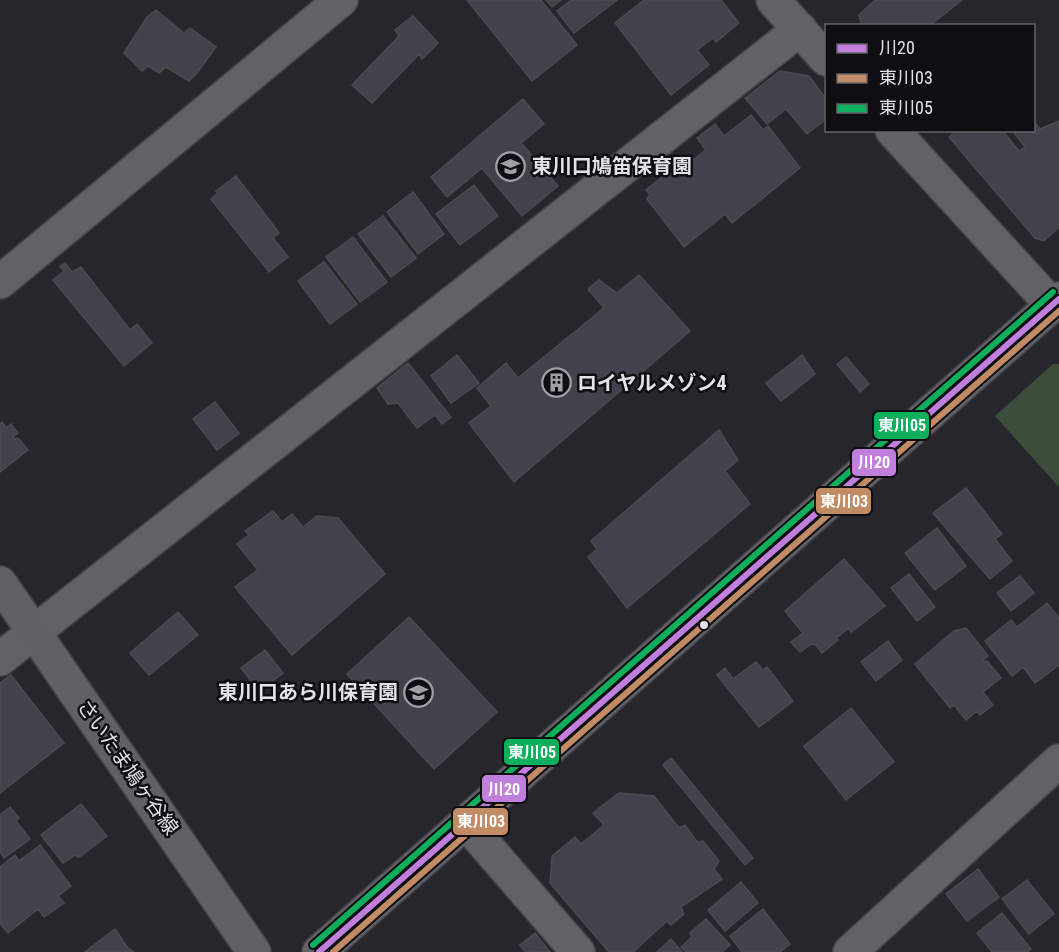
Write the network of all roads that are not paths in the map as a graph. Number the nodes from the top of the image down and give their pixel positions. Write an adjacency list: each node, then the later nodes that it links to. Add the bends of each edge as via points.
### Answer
1 (341, 0): 6 (street)
2 (773, 0): 3 (street)
3 (800, 29): 4 (street); 9 (street)
4 (825, 58)
5 (894, 132): 7 (street)
6 (0, 282)
7 (1057, 306): 12 (street)
8 (0, 583): 9 (main road, さいたま鳩ヶ谷線)
9 (35, 633): 10 (street); 13 (main road, さいたま鳩ヶ谷線)
10 (0, 659)
11 (1059, 761): 16 (street)
12 (466, 823): 14 (street); 15 (street)
13 (254, 952)
14 (319, 952)
15 (578, 952)
16 (850, 952)

